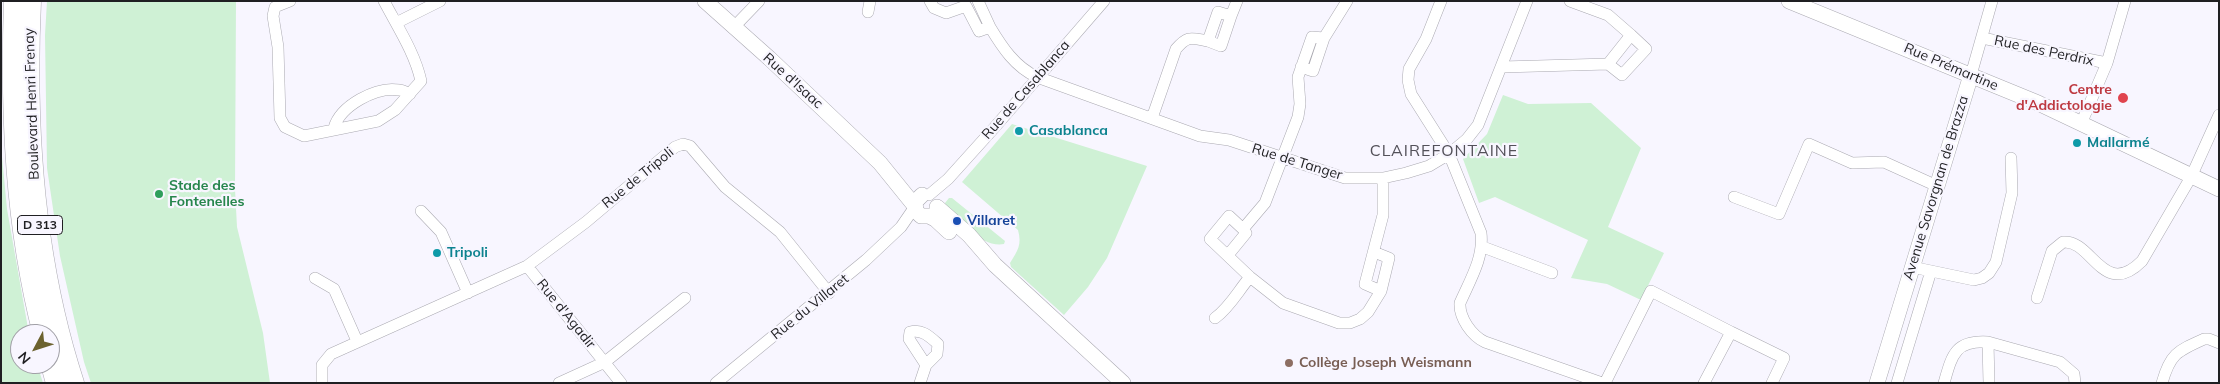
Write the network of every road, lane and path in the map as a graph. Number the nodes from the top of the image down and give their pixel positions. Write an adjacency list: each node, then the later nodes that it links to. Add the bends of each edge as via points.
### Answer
1 (14, 1): 61 (highway, Boulevard Henri Frenay / D 313, via 15,165 20,215)
2 (31, 1): 71 (highway, Boulevard Henri Frenay / D 313, via 30,146 33,177 50,288)
3 (290, 1): 19 (street)
4 (384, 1): 21 (street)
5 (440, 1): 21 (street)
6 (704, 1): 22 (street, Rue d'Isaac)
7 (759, 1): 22 (street)
8 (930, 1): 18 (street, via 934,8 946,13)
9 (1088, 1): 20 (street)
10 (1236, 1): 32 (street, via 1231,16 1218,12 1208,41 1190,38 1176,49)
11 (1347, 1): 37 (street, via 1324,38 1312,37 1298,77 1298,117)
12 (1441, 1): 35 (street, via 1426,39 1409,69 1408,80 1411,94)
13 (1527, 1): 27 (street, Rue de Tanger)
14 (1570, 1): 23 (street, via 1608,15)
15 (1789, 1): 28 (street, Rue Prémartine)
16 (1992, 1): 24 (street, Avenue Savorgnan de Brazza)
17 (2125, 1): 26 (street)
18 (973, 3): 29 (street, Rue de Tanger, via 979,31 990,27 1003,50)
19 (275, 4): 34 (street, via 273,16 278,46 280,118 285,127 304,136)
20 (1101, 5): 29 (street, Rue de Casablanca)
21 (396, 23): 30 (street, via 421,81)
22 (734, 28): 43 (street, Rue d'Isaac)
23 (1631, 35): 25 (street); 25 (street, via 1646,49 1622,74)
24 (1982, 38): 26 (street, Rue des Perdrix); 28 (street, Avenue Savorgnan de Brazza)
25 (1608, 64): 27 (street)
26 (2107, 64): 33 (street)
27 (1502, 67): 35 (street, Rue de Tanger, via 1478,125)
28 (1971, 75): 33 (street, Rue Prémartine); 40 (street, Avenue Savorgnan de Brazza)
29 (1037, 77): 32 (street, Rue de Tanger); 43 (street, Rue de Casablanca)
30 (410, 94): 34 (street, via 395,110 378,120); 34 (street, via 398,90 364,98 348,106 338,116)
31 (2219, 116): 38 (street)
32 (1152, 118): 37 (street, Rue de Tanger, via 1200,136 1229,140)
33 (2081, 124): 38 (street, Rue Prémartine)
34 (334, 128)
35 (1449, 154): 39 (street, Rue de Tanger, via 1429,166); 46 (street, via 1481,233)
36 (2010, 158): 51 (street, via 2012,193 1996,262 1989,273 1974,280)
37 (1284, 159): 39 (street, Rue de Tanger, via 1345,178); 45 (street, via 1265,204)
38 (2191, 177): 41 (street, Rue Prémartine); 59 (street, via 2135,268 2124,274 2115,274 2073,244 2062,242 2052,251)
39 (1383, 178): 47 (street, via 1383,216)
40 (1937, 186): 42 (street, via 1884,162 1852,163 1809,144 1779,214); 50 (street, Avenue Savorgnan de Brazza)
41 (2219, 189)
42 (1734, 197)
43 (925, 206): 57 (street, Rue du Villaret); 77 (street, Rue d'Isaac, via 969,235 995,265)
44 (421, 211): 56 (street, via 442,232)
45 (1243, 229): 48 (street, via 1246,233); 48 (street, via 1229,216 1210,238)
46 (1483, 247): 52 (street); 78 (street, via 1460,303 1460,311 1476,338)
47 (1374, 252): 55 (street, via 1389,258); 55 (street, via 1365,284)
48 (1228, 255): 53 (street)
49 (527, 266): 56 (street, Rue de Tripoli); 57 (street, Rue de Tripoli, via 586,222 674,147 683,144 690,146 724,187 780,232); 68 (street, Rue d'Agadir)
50 (1912, 267): 51 (street); 66 (street, Avenue Savorgnan de Brazza)
51 (1931, 271): 67 (street, Avenue Savorgnan de Brazza)
52 (1552, 273)
53 (1250, 277): 55 (street, via 1283,303 1339,323 1360,319); 60 (street, via 1230,305)
54 (315, 278): 63 (street, via 334,289)
55 (1381, 291)
56 (468, 293): 63 (street, Rue de Tripoli)
57 (829, 293): 75 (street, Rue du Villaret)
58 (684, 298): 68 (street, Rue d'Agadir)
59 (2036, 298)
60 (1215, 318)
61 (41, 324)
62 (1731, 332): 78 (street, via 1651,291); 79 (street); 80 (street, via 1784,358)
63 (357, 341): 72 (street, Rue de Tripoli, via 331,354 322,365)
64 (1988, 342): 70 (street, via 2060,362); 83 (street, via 1966,343 1959,348 1952,357); 84 (street)
65 (2219, 343): 85 (street, via 2204,339 2174,355)
66 (1888, 346): 67 (street); 81 (street, Avenue Savorgnan de Brazza)
67 (1907, 348): 82 (street, Avenue Savorgnan de Brazza)
68 (604, 362): 73 (street); 74 (street, Rue d'Agadir)
69 (926, 365): 76 (street)
70 (2075, 378)
71 (74, 383)
72 (322, 383)
73 (559, 383)
74 (621, 383)
75 (716, 383)
76 (920, 383)
77 (1123, 383)
78 (1604, 383)
79 (1704, 383)
80 (1772, 383)
81 (1877, 383)
82 (1897, 383)
83 (1944, 383)
84 (1989, 383)
85 (2162, 383)

